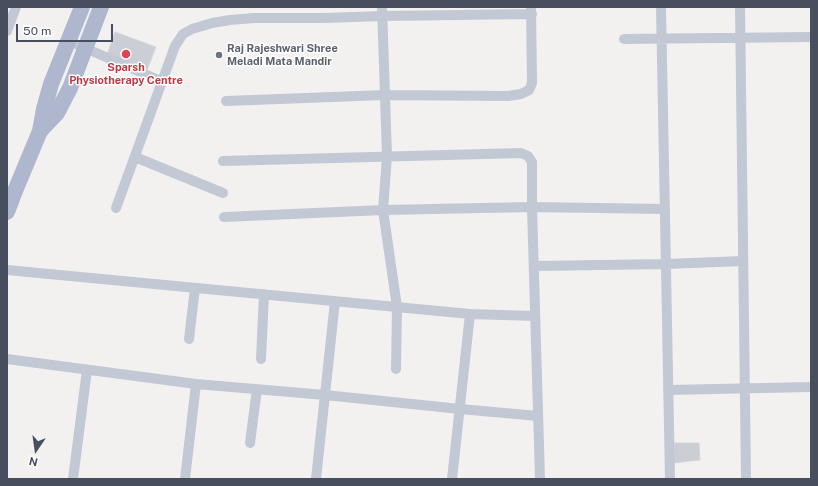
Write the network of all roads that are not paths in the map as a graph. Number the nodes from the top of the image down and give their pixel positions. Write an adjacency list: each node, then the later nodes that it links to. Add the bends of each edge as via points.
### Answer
1 (16, 7): 8 (street)
2 (82, 7): 13 (main road)
3 (101, 7): 14 (main road)
4 (661, 7): 12 (street)
5 (740, 7): 10 (street)
6 (532, 11): 7 (street); 16 (street, via 532,83 529,90 508,96)
7 (383, 12): 15 (street, via 324,18 254,18 198,27 183,34 175,46); 16 (street)
8 (7, 31)
9 (811, 37): 10 (street)
10 (740, 38): 12 (street); 30 (street)
11 (624, 39): 12 (street)
12 (662, 39): 26 (street)
13 (69, 41): 14 (street); 18 (main road, via 51,84)
14 (85, 48): 15 (street); 18 (main road, via 70,88 57,113)
15 (163, 82): 20 (street)
16 (385, 95): 17 (street); 19 (street)
17 (226, 101)
18 (40, 131): 22 (main road)
19 (387, 156): 21 (street); 25 (street, via 521,153 528,156 532,162); 27 (street)
20 (135, 157): 23 (street); 24 (street)
21 (223, 161)
22 (11, 189): 28 (main road)
23 (223, 193)
24 (116, 208)
25 (532, 208): 26 (street); 27 (street); 32 (street)
26 (665, 209): 31 (street)
27 (383, 210): 29 (street); 37 (street)
28 (7, 212)
29 (224, 217)
30 (743, 261): 31 (street); 46 (street)
31 (666, 264): 32 (street); 49 (street)
32 (534, 266): 39 (street)
33 (7, 270): 34 (street)
34 (195, 288): 35 (street); 40 (street)
35 (264, 294): 36 (street); 42 (street)
36 (335, 301): 37 (street); 50 (street)
37 (397, 307): 38 (street); 43 (street)
38 (470, 314): 39 (street); 51 (street)
39 (535, 316): 52 (street)
40 (190, 339)
41 (7, 359): 44 (street)
42 (261, 359)
43 (396, 369)
44 (87, 370): 45 (street); 54 (street)
45 (196, 384): 48 (street); 55 (street)
46 (745, 388): 47 (street); 49 (street); 60 (street)
47 (811, 388)
48 (257, 389): 50 (street); 53 (street)
49 (668, 390): 59 (street)
50 (326, 395): 51 (street); 56 (street)
51 (460, 410): 52 (street); 57 (street)
52 (538, 416): 58 (street)
53 (250, 443)
54 (73, 479)
55 (185, 479)
56 (316, 479)
57 (452, 479)
58 (540, 479)
59 (670, 479)
60 (746, 479)

